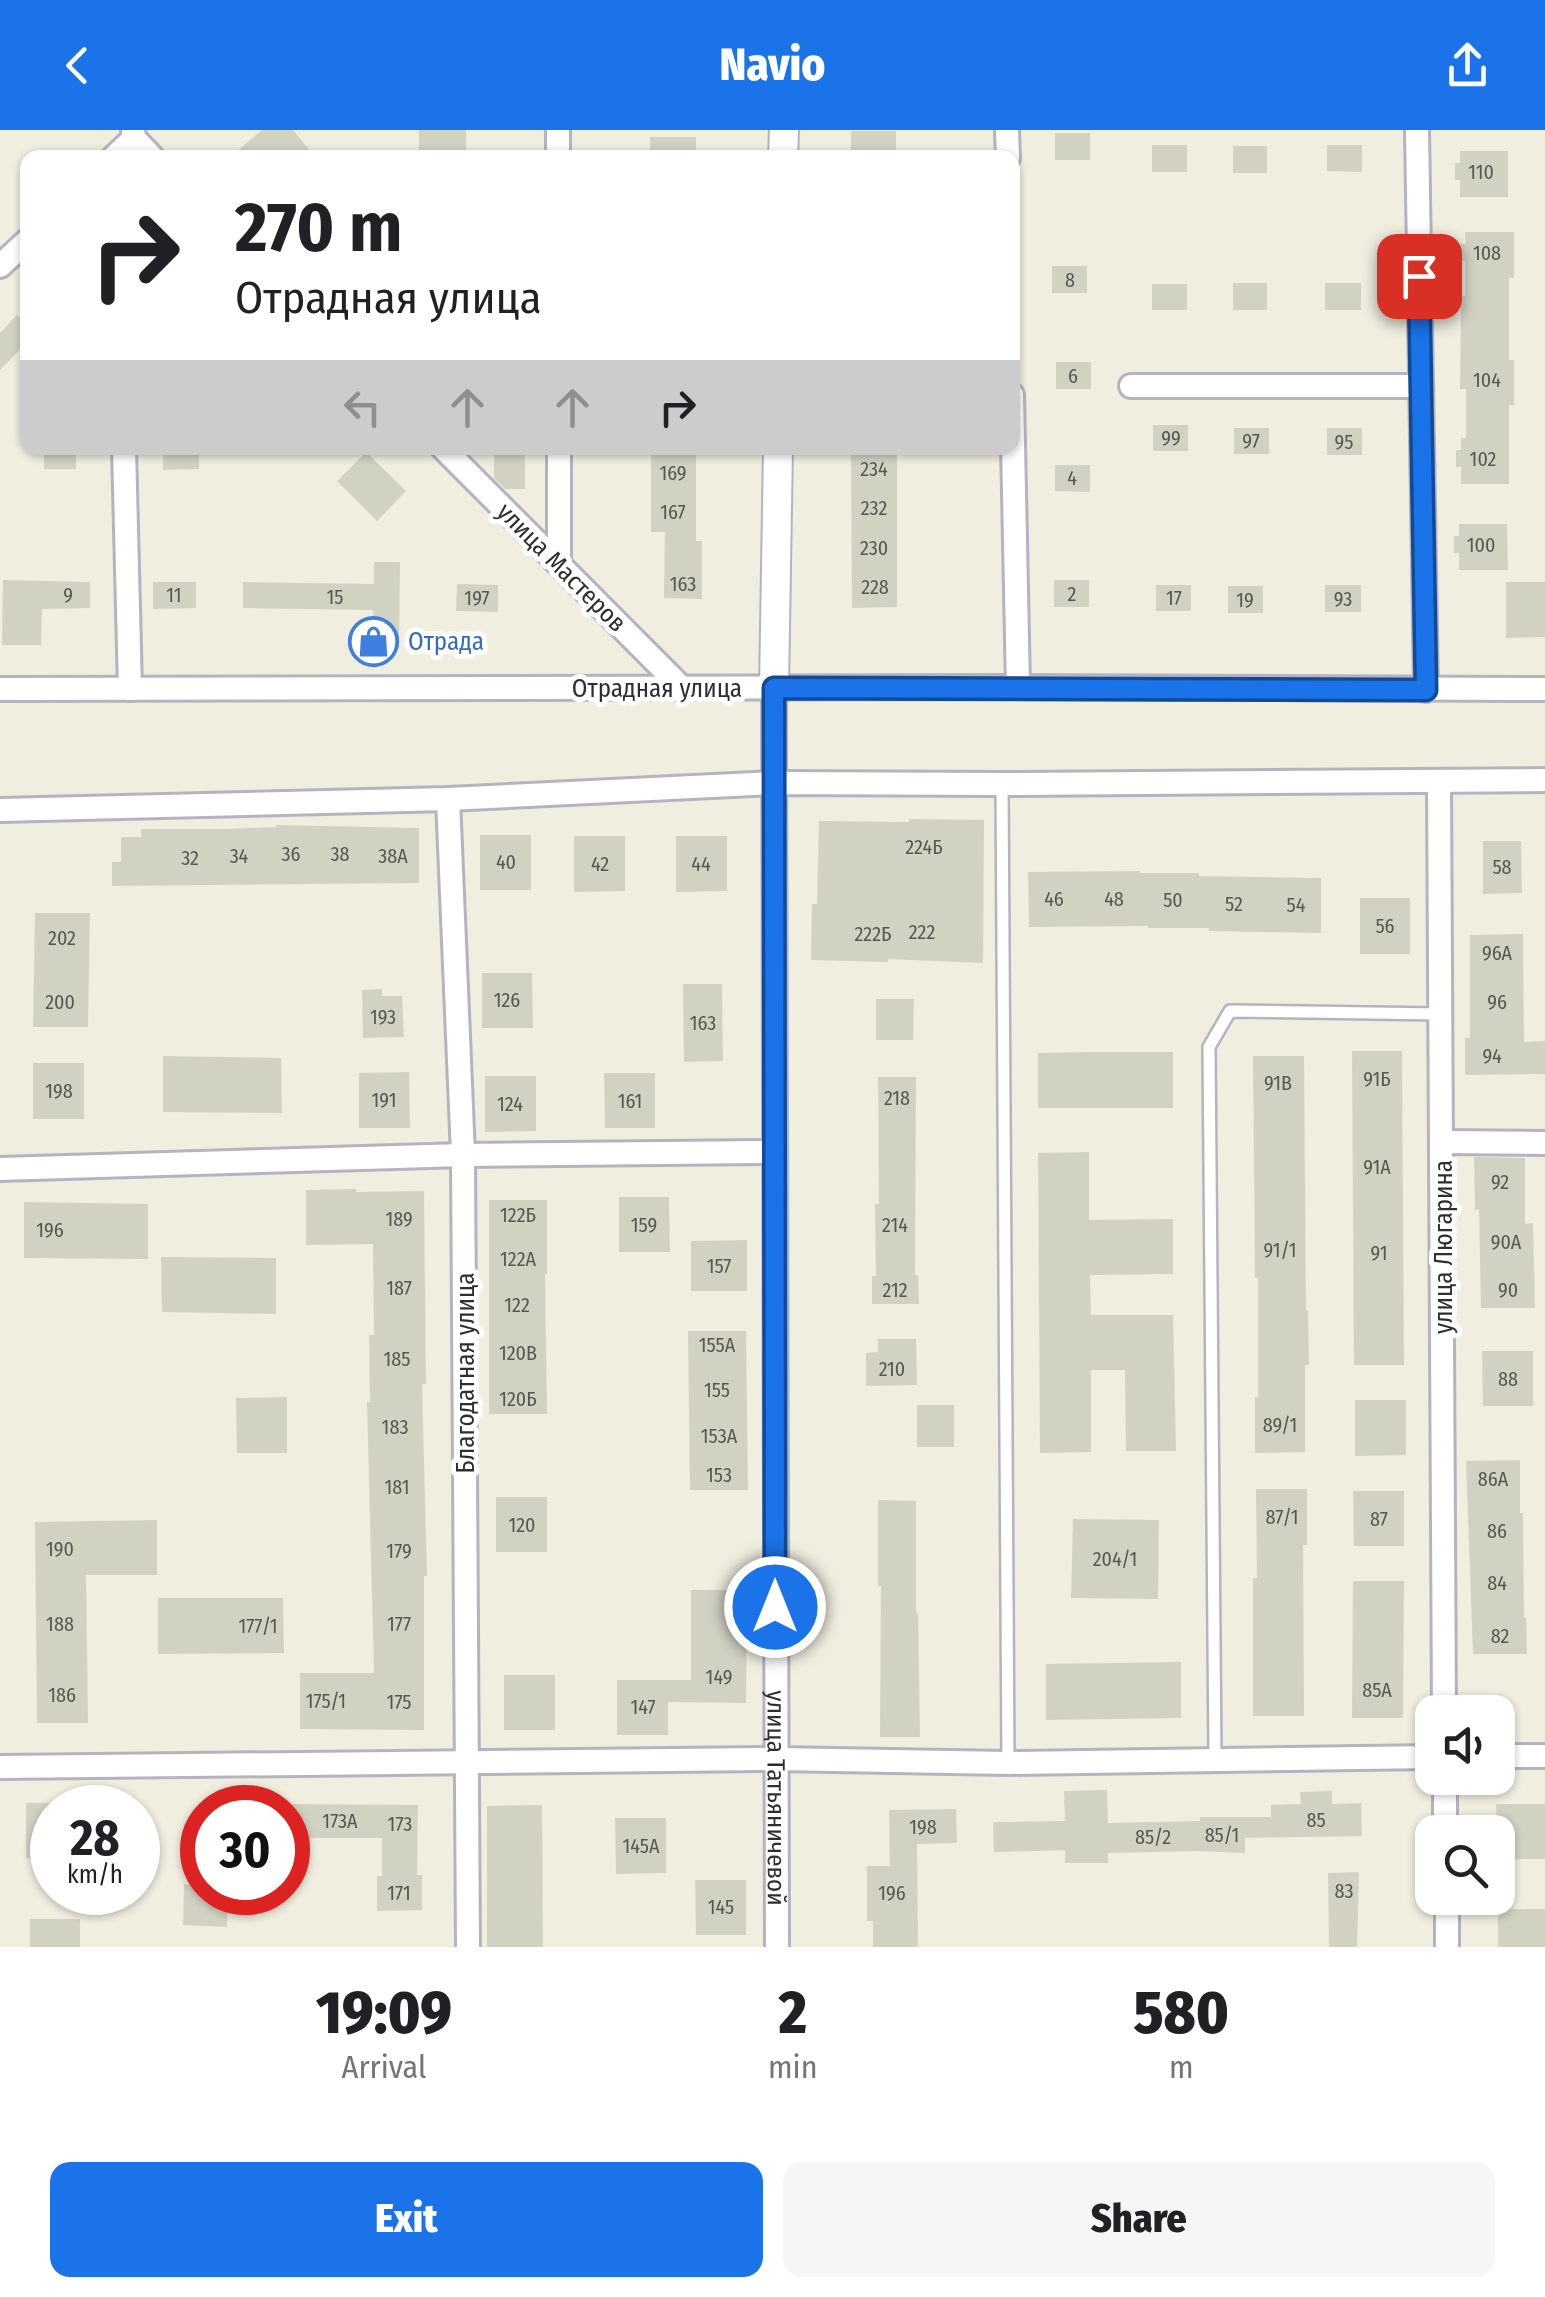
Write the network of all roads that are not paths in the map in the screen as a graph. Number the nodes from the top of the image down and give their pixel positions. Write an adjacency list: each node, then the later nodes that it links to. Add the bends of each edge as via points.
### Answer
1 (1417, 130): 5 (street)
2 (20, 247): 3 (street)
3 (0, 266)
4 (1131, 386): 5 (street)
5 (1420, 386): 17 (street)
6 (124, 455): 12 (street)
7 (450, 455): 11 (street, улица Мастеров)
8 (559, 455): 11 (street)
9 (778, 455): 14 (street, улица Татьяничевой)
10 (1013, 455): 15 (street)
11 (559, 564): 13 (street, улица Мастеров)
12 (130, 688): 13 (street, Отрадная улица); 16 (street, Отрадная улица)
13 (681, 688): 14 (street, Отрадная улица)
14 (774, 688): 15 (street, Отрадная улица); 21 (street, улица Татьяничевой)
15 (1018, 688): 17 (street, Отрадная улица)
16 (0, 689)
17 (1426, 690): 18 (street, Отрадная улица)
18 (1545, 690)
19 (1545, 780): 20 (street)
20 (1438, 781): 22 (street); 25 (street, улица Люгарина)
21 (775, 783): 22 (street); 23 (street); 28 (street, улица Татьяничевой)
22 (1002, 784): 37 (lane)
23 (448, 799): 24 (street); 29 (street, Благодатная улица)
24 (0, 810)
25 (1440, 1014): 26 (street, улица Люгарина); 36 (lane, via 1230,1011 1209,1046)
26 (1442, 1142): 27 (street); 31 (street, улица Люгарина)
27 (1545, 1143)
28 (775, 1152): 29 (street); 35 (street, улица Татьяничевой)
29 (463, 1154): 30 (street); 38 (street, Благодатная улица)
30 (0, 1169)
31 (1444, 1695)
32 (1515, 1756): 33 (street)
33 (1545, 1756)
34 (1415, 1757): 36 (street)
35 (776, 1759): 37 (street); 38 (street); 42 (street, улица Татьяничевой)
36 (1215, 1759): 37 (street)
37 (1008, 1763)
38 (468, 1764): 39 (street); 41 (street, Благодатная улица)
39 (0, 1767)
40 (1447, 1915): 43 (street)
41 (468, 1947)
42 (777, 1947)
43 (1448, 1947)

